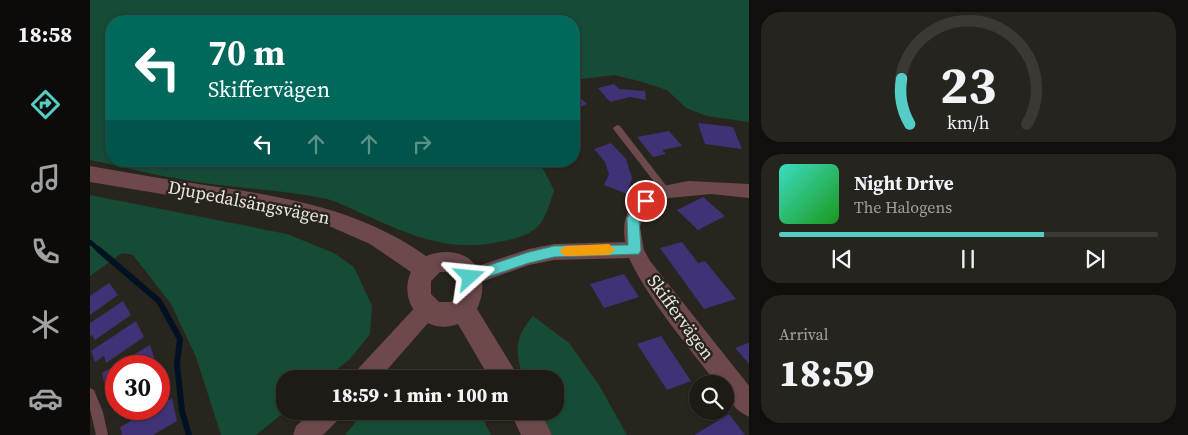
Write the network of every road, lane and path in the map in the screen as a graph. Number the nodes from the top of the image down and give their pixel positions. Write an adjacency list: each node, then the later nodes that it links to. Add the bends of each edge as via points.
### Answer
1 (617, 128): 3 (lane)
2 (90, 174): 6 (street, Djupedalsängsvägen, via 310,210 362,228)
3 (665, 190): 4 (street, via 706,186); 5 (street, via 646,201 633,218)
4 (749, 191)
5 (635, 250): 7 (street, via 554,252); 13 (street, Skiffervägen, via 690,332)
6 (425, 270): 7 (street, via 433,264 447,262 460,266); 8 (street, via 420,276 418,289)
7 (470, 277): 9 (street, via 473,294)
8 (428, 308): 9 (street, via 446,314); 10 (street)
9 (463, 309): 11 (street)
10 (372, 370)
11 (500, 370)
12 (90, 394): 16 (lane)
13 (749, 406)
14 (321, 420): 17 (street)
15 (529, 420): 18 (street)
16 (102, 435)
17 (305, 435)
18 (538, 435)

